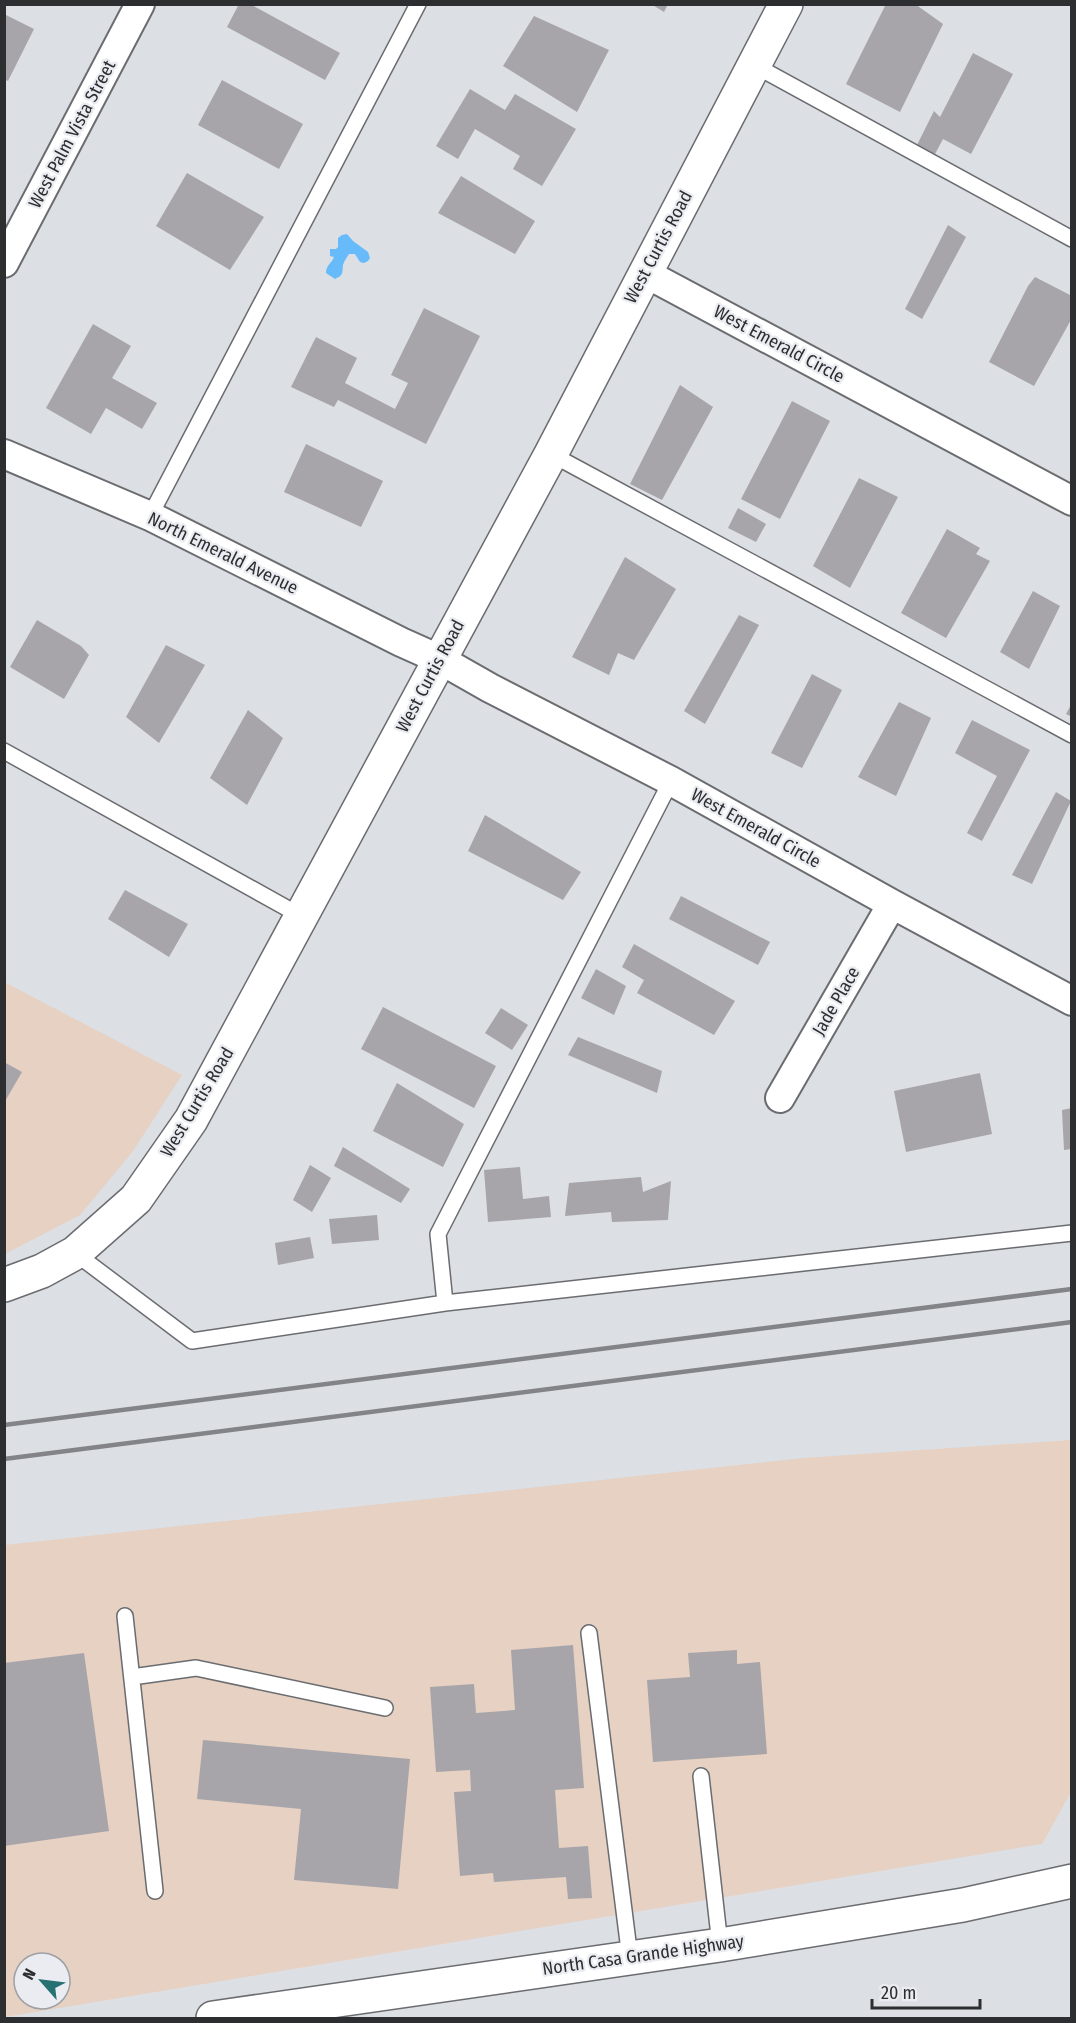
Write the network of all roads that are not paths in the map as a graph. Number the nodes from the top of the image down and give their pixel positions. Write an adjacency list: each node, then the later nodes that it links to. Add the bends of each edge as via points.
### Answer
1 (140, 4): 6 (street, West Palm Vista Street)
2 (418, 4): 11 (lane)
3 (786, 4): 4 (street, West Curtis Road)
4 (754, 65): 5 (lane); 7 (street, West Curtis Road)
5 (1071, 239)
6 (4, 263)
7 (645, 273): 9 (street, West Curtis Road); 10 (street, West Emerald Circle)
8 (4, 454): 11 (street, North Emerald Avenue)
9 (550, 454): 12 (street, West Curtis Road); 13 (lane)
10 (1071, 501)
11 (150, 516): 12 (street, North Emerald Avenue)
12 (440, 659): 15 (street, West Emerald Circle); 17 (street, West Curtis Road)
13 (1071, 735)
14 (4, 751): 17 (lane)
15 (671, 781): 16 (street, West Emerald Circle); 23 (lane, via 438,1234)
16 (892, 904): 18 (street, West Emerald Circle); 19 (street, Jade Place)
17 (301, 916): 21 (street, West Curtis Road, via 191,1120 136,1198)
18 (1071, 1001)
19 (780, 1098)
20 (1071, 1233): 23 (lane)
21 (75, 1253): 22 (street, West Curtis Road); 23 (lane, via 192,1341)
22 (4, 1285)
23 (445, 1304)
24 (125, 1616): 26 (lane)
25 (589, 1633): 32 (lane)
26 (132, 1677): 27 (lane, via 196,1668); 30 (lane)
27 (385, 1708)
28 (701, 1776): 31 (lane)
29 (1071, 1881): 31 (street, North Casa Grande Highway, via 963,1905)
30 (155, 1891)
31 (720, 1945): 32 (street, North Casa Grande Highway)
32 (630, 1958): 33 (street, North Casa Grande Highway)
33 (213, 2019)

